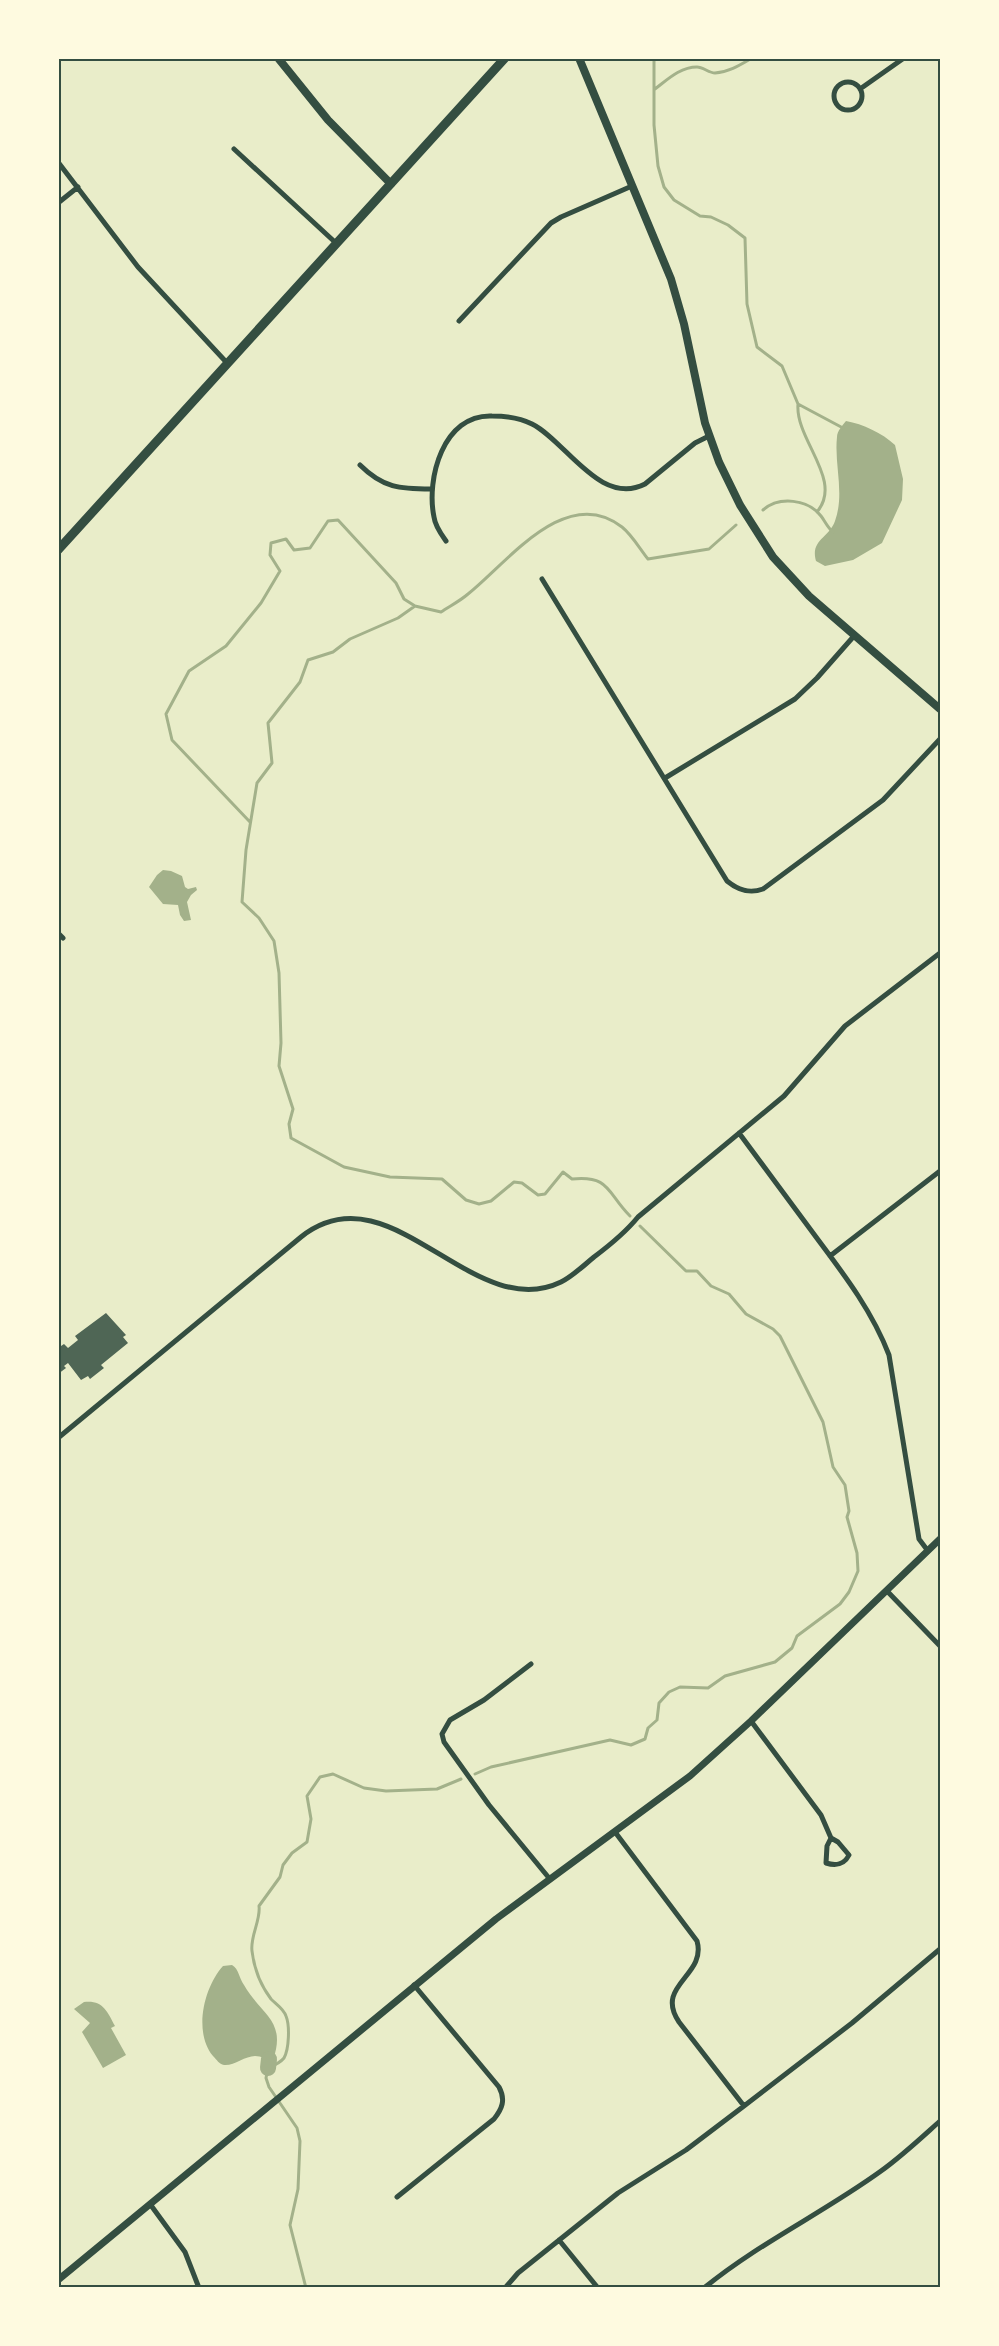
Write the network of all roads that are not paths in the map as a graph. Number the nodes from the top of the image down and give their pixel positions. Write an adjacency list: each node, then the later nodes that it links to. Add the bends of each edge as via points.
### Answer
1 (278, 58): 8 (main road, via 328,120)
2 (505, 58): 8 (main road)
3 (579, 58): 9 (main road)
4 (903, 58): 5 (street)
5 (860, 89): 5 (street, via 853,83 841,84 835,91 835,102 842,108 854,108 860,102)
6 (234, 149): 12 (street)
7 (58, 162): 10 (street)
8 (391, 184): 12 (main road)
9 (632, 186): 13 (street, via 551,223); 15 (main road, via 678,299)
10 (78, 187): 11 (street); 14 (street, via 138,267)
11 (58, 203)
12 (337, 244): 14 (main road)
13 (459, 321)
14 (228, 364): 19 (main road)
15 (709, 436): 17 (street, via 645,484 628,489 588,472 531,423 489,416 473,420 450,438 435,465); 21 (main road, via 730,488 773,557)
16 (360, 465): 17 (street, via 389,486)
17 (431, 489): 18 (street, via 434,518)
18 (446, 541)
19 (58, 550)
20 (542, 579): 24 (street)
21 (854, 636): 22 (main road); 24 (street, via 795,699)
22 (940, 709)
23 (940, 739): 24 (street, via 883,800 756,891 740,890 727,881)
24 (664, 778)
25 (58, 933): 26 (street)
26 (63, 939)
27 (940, 953): 28 (street, via 845,1026 784,1096)
28 (739, 1133): 30 (street); 31 (street, via 638,1217 627,1231 560,1282 537,1288 519,1289 487,1281 385,1224 352,1219 307,1232)
29 (940, 1171): 30 (street)
30 (830, 1256): 33 (street, via 873,1318 889,1355 919,1539)
31 (58, 1438)
32 (940, 1539): 33 (street)
33 (928, 1551): 34 (street)
34 (887, 1591): 35 (street); 37 (street)
35 (940, 1646)
36 (531, 1664): 40 (street, via 450,1720 442,1734 489,1805)
37 (751, 1721): 38 (street, via 690,1776); 39 (street, via 821,1815)
38 (615, 1832): 40 (street); 43 (street, via 698,1941 698,1959 674,1993 672,2009)
39 (831, 1838): 39 (street, via 826,1863 840,1864 849,1855)
40 (549, 1878): 42 (street)
41 (940, 1949): 43 (street)
42 (414, 1985): 45 (street, via 499,2087 503,2099 494,2119); 46 (street)
43 (744, 2106): 47 (street, via 686,2150 618,2193)
44 (940, 2121): 52 (street, via 882,2171 735,2263)
45 (397, 2197)
46 (150, 2204): 48 (street); 49 (street, via 185,2252)
47 (559, 2240): 50 (street); 51 (street)
48 (58, 2280)
49 (200, 2288)
50 (505, 2288)
51 (598, 2288)
52 (704, 2288)

